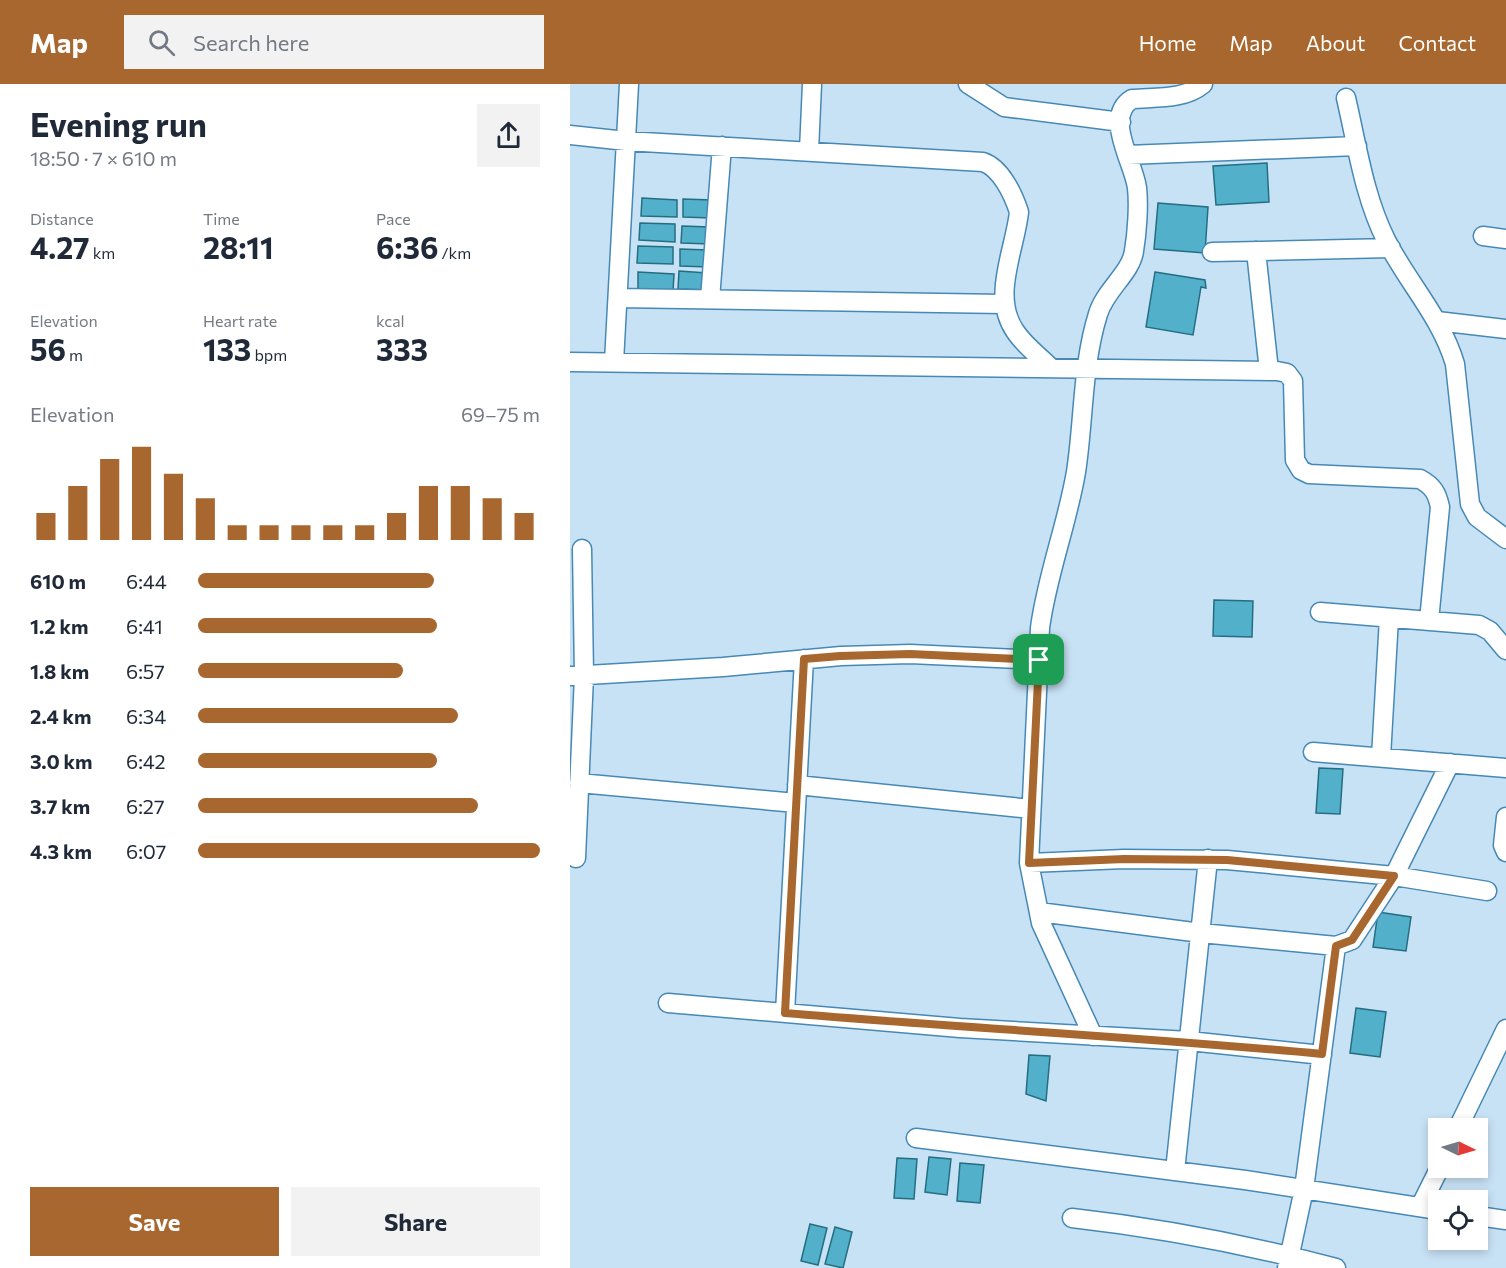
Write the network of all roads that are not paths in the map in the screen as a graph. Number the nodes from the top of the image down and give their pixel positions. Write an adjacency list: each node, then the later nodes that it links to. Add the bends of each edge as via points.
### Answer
1 (629, 84): 8 (street)
2 (812, 84): 11 (street)
3 (968, 84): 6 (street, via 1004,107)
4 (1203, 84): 6 (street, via 1181,95 1132,99 1121,113)
5 (1346, 98): 10 (street)
6 (1121, 122): 12 (street)
7 (570, 135): 8 (street)
8 (626, 141): 9 (street); 18 (street)
9 (722, 146): 11 (street); 19 (street)
10 (1357, 146): 12 (street); 15 (street, via 1373,208)
11 (809, 151): 20 (street, via 991,165 1019,212)
12 (1127, 155): 26 (street, via 1138,191 1134,254 1098,312)
13 (1483, 236): 14 (street)
14 (1506, 239)
15 (1391, 249): 16 (street); 21 (street)
16 (1256, 251): 17 (street); 27 (street)
17 (1212, 252)
18 (618, 298): 19 (street); 24 (street)
19 (710, 299): 20 (street)
20 (1004, 304): 25 (street, via 1016,333)
21 (1437, 321): 22 (street); 29 (street, via 1455,364 1465,470)
22 (1506, 329)
23 (570, 362): 24 (street)
24 (614, 362): 25 (street)
25 (1051, 368): 26 (street)
26 (1087, 368): 27 (street); 37 (street, via 1076,473 1044,597)
27 (1269, 371): 28 (street, via 1287,373 1293,381 1295,460 1300,470 1310,474 1420,479 1437,494)
28 (1440, 507): 29 (street); 34 (street)
29 (1475, 513): 30 (street)
30 (1506, 539)
31 (582, 549): 38 (street)
32 (1320, 612): 33 (street)
33 (1389, 618): 34 (street); 40 (street)
34 (1429, 621): 35 (street, via 1479,625)
35 (1506, 648)
36 (804, 659): 37 (street, via 910,654); 38 (street); 44 (street)
37 (1039, 660): 45 (street)
38 (577, 676): 43 (street)
39 (1313, 752): 40 (street)
40 (1381, 757): 41 (street)
41 (1450, 763): 42 (street); 52 (street)
42 (1506, 764)
43 (579, 783): 44 (street); 47 (street)
44 (796, 794): 45 (street); 58 (street)
45 (1031, 809): 51 (street)
46 (1506, 817): 48 (street)
47 (574, 832): 49 (street)
48 (1506, 852)
49 (576, 858)
50 (1208, 859): 51 (street); 52 (street); 55 (street)
51 (1029, 863): 54 (street)
52 (1394, 876): 53 (street); 56 (street, via 1352,940)
53 (1487, 891)
54 (1039, 912): 55 (street); 60 (street)
55 (1201, 933): 56 (street); 61 (street)
56 (1336, 946): 62 (street)
57 (668, 1003): 58 (street)
58 (785, 1013): 60 (street)
59 (1506, 1029): 63 (street)
60 (1094, 1036): 61 (street)
61 (1189, 1041): 62 (street); 65 (street)
62 (1322, 1054): 67 (street)
63 (1463, 1118)
64 (916, 1138): 65 (street)
65 (1175, 1171): 67 (street)
66 (1434, 1178): 68 (street)
67 (1304, 1189): 68 (street); 73 (street)
68 (1420, 1207): 69 (street)
69 (1428, 1208)
70 (1488, 1217): 72 (street)
71 (1072, 1218): 73 (street, via 1168,1230)
72 (1506, 1220)
73 (1288, 1262): 74 (street)
74 (1336, 1268)

